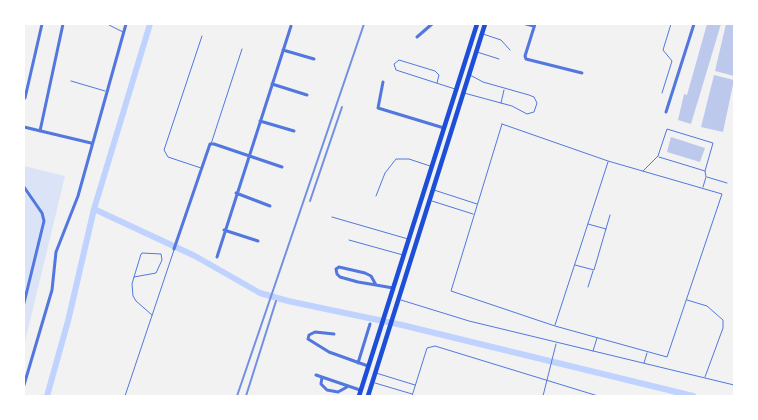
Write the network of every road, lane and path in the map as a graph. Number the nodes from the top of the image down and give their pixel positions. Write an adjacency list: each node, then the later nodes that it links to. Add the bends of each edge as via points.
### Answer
1 (42, 24): 26 (street)
2 (63, 24): 43 (street)
3 (126, 24): 13 (street)
4 (432, 24): 16 (street)
5 (477, 24): 32 (main road)
6 (485, 24): 14 (main road)
7 (526, 24): 11 (street)
8 (671, 24): 35 (lane, via 663,50 672,61)
9 (694, 24): 39 (street)
10 (109, 25): 13 (lane)
11 (534, 25): 23 (street, via 526,59)
12 (291, 26): 18 (street)
13 (124, 32): 33 (street)
14 (482, 33): 19 (lane, via 501,40); 20 (main road)
15 (202, 36): 52 (lane, via 164,150 168,157)
16 (417, 37)
17 (242, 49): 46 (lane)
18 (283, 50): 22 (street); 30 (street)
19 (510, 50)
20 (476, 52): 21 (lane); 24 (main road)
21 (500, 58)
22 (314, 59)
23 (582, 73)
24 (469, 75): 31 (lane); 34 (main road)
25 (24, 80): 26 (street)
26 (28, 81): 37 (street)
27 (70, 81): 33 (lane)
28 (383, 82): 42 (street, via 378,108)
29 (437, 82): 29 (lane, via 439,75 436,71 399,60 394,64 396,70); 32 (lane)
30 (272, 84): 36 (street); 40 (street)
31 (504, 89): 38 (lane); 38 (lane, via 530,95 537,103 534,112 527,114)
32 (456, 90): 34 (main road); 42 (main road)
33 (106, 91): 45 (street)
34 (464, 92): 38 (lane); 59 (main road)
35 (662, 93)
36 (307, 95)
37 (24, 98)
38 (500, 104)
39 (666, 112)
40 (260, 121): 44 (street); 47 (street)
41 (24, 127): 43 (street)
42 (444, 128): 51 (main road)
43 (40, 131): 45 (street)
44 (294, 131)
45 (91, 142): 104 (street, via 78,196 56,252 52,290)
46 (210, 144): 47 (street); 52 (street)
47 (248, 156): 50 (street); 60 (street)
48 (658, 156): 53 (lane); 54 (lane); 54 (lane, via 667,129 713,143)
49 (608, 161): 53 (lane); 63 (lane, via 502,124); 68 (lane)
50 (282, 167)
51 (432, 167): 61 (lane, via 409,159 396,159 385,173); 71 (main road)
52 (202, 168): 74 (street)
53 (642, 171): 58 (lane)
54 (705, 171): 55 (lane)
55 (706, 177): 56 (lane); 58 (lane)
56 (727, 183)
57 (24, 187): 85 (street, via 44,220)
58 (702, 188): 84 (lane, via 722,194)
59 (433, 190): 62 (main road); 63 (lane)
60 (236, 193): 64 (street); 70 (street)
61 (376, 196)
62 (429, 200): 65 (lane); 83 (main road)
63 (477, 204): 65 (lane)
64 (270, 206)
65 (474, 215): 88 (lane, via 451,291)
66 (610, 215): 69 (lane)
67 (332, 217): 71 (lane)
68 (588, 224): 69 (lane); 77 (lane)
69 (606, 229): 78 (lane)
70 (224, 230): 73 (street); 76 (street)
71 (409, 239): 75 (main road)
72 (350, 240): 75 (lane)
73 (258, 241)
74 (174, 249): 86 (lane)
75 (404, 255): 82 (main road)
76 (217, 256)
77 (574, 265): 78 (lane); 88 (lane)
78 (594, 270): 81 (lane)
79 (134, 277): 79 (lane, via 142,253 161,254 156,274); 86 (lane, via 133,296)
80 (376, 285): 80 (street, via 365,273 340,267 336,269 340,276); 82 (street)
81 (588, 287)
82 (393, 288): 96 (main road)
83 (399, 300): 91 (lane, via 469,322); 97 (main road)
84 (686, 300): 93 (lane, via 667,357); 100 (lane, via 707,306 723,320)
85 (24, 304)
86 (152, 315): 110 (lane)
87 (370, 324): 94 (street)
88 (555, 326): 90 (lane)
89 (334, 334): 94 (street, via 315,332 308,335 308,339 329,352)
90 (597, 338): 92 (lane); 93 (lane)
91 (556, 343): 92 (lane); 102 (lane)
92 (593, 352): 95 (lane)
93 (648, 352): 95 (lane)
94 (358, 363): 96 (street)
95 (644, 364): 100 (lane)
96 (367, 368): 97 (main road); 101 (main road)
97 (375, 373): 103 (main road); 105 (lane)
98 (316, 375): 99 (street)
99 (322, 377): 107 (street); 107 (street, via 321,384 327,390 338,392)
100 (705, 378): 106 (lane)
101 (364, 380): 103 (main road); 108 (main road)
102 (548, 381): 105 (lane, via 431,346 427,348); 113 (lane); 114 (lane)
103 (372, 382): 109 (lane); 112 (main road)
104 (24, 385)
105 (416, 385): 109 (lane)
106 (734, 385)
107 (347, 386): 108 (street)
108 (360, 390): 111 (main road)
109 (412, 395)
110 (125, 396)
111 (358, 396)
112 (368, 396)
113 (543, 396)
114 (598, 396)

